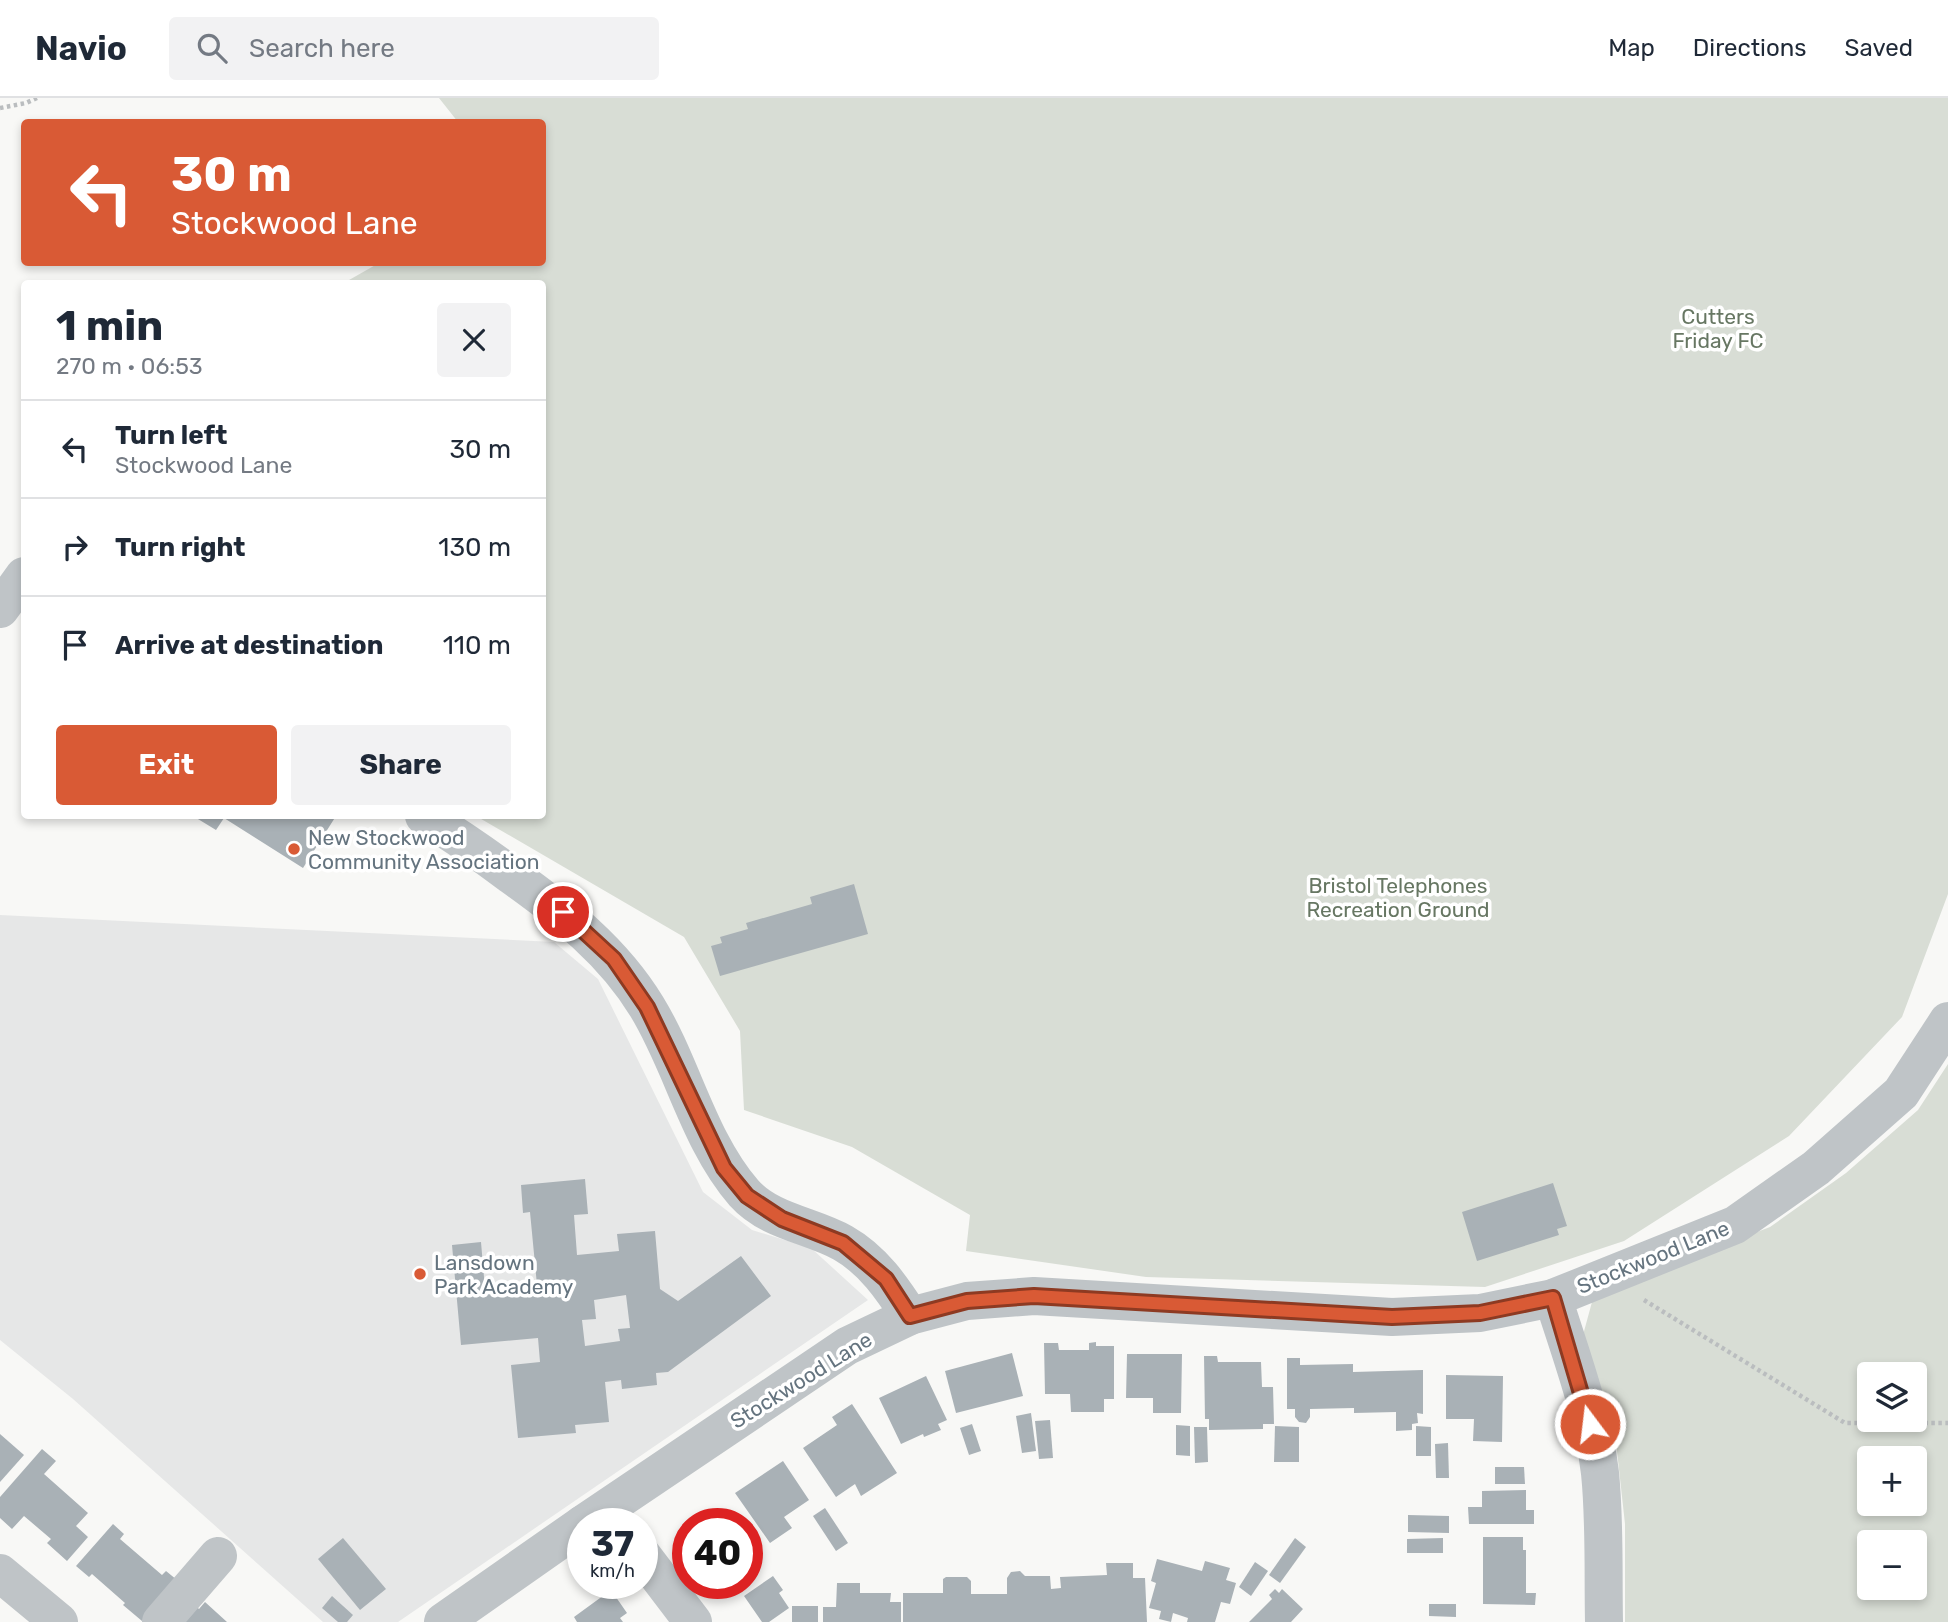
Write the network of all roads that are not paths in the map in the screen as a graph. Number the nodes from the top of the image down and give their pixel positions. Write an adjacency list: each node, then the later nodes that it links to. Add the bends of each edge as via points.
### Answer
1 (21, 580): 2 (street)
2 (0, 609)
3 (429, 819): 6 (street, via 563,912 614,959 647,1007 724,1168 747,1196 782,1219 843,1243 886,1279)
4 (1948, 1021): 5 (street, Stockwood Lane, via 1901,1093 1816,1168 1735,1224)
5 (1553, 1298): 6 (street, Stockwood Lane, via 1480,1313 1392,1317 1034,1296 967,1301); 16 (street, via 1581,1388 1600,1473)
6 (910, 1316): 7 (street, Stockwood Lane, via 847,1346)
7 (615, 1508)
8 (567, 1540): 14 (street, Stockwood Lane)
9 (218, 1556): 13 (street)
10 (0, 1573): 12 (street)
11 (658, 1576): 15 (street)
12 (59, 1622)
13 (161, 1622)
14 (443, 1622)
15 (693, 1622)
16 (1604, 1622)

